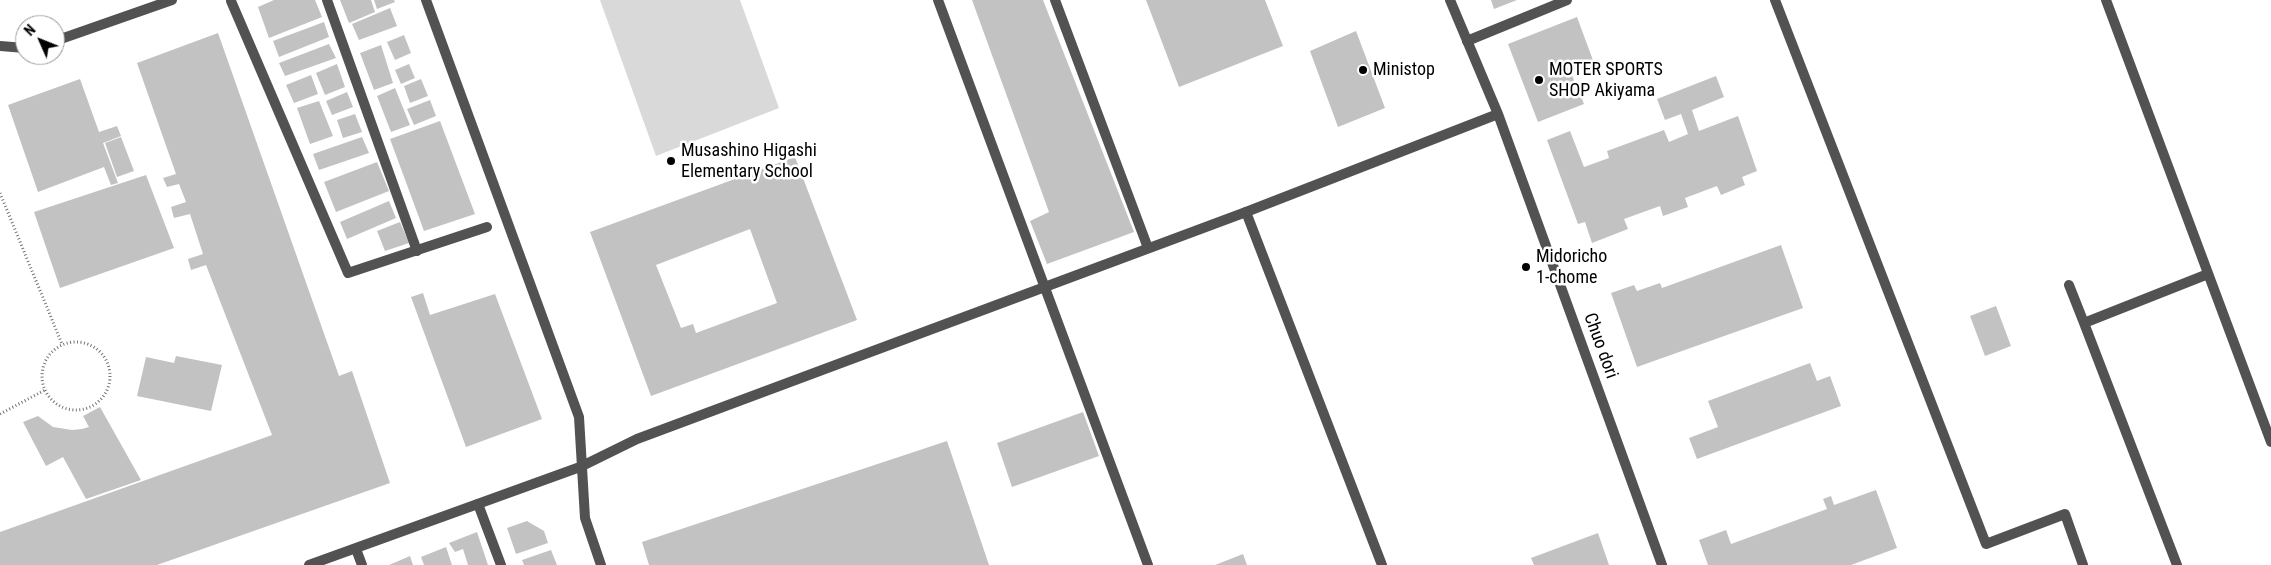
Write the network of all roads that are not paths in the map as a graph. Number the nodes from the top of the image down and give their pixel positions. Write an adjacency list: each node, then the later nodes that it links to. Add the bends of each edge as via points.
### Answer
1 (172, 0): 11 (street)
2 (327, 0): 19 (street)
3 (426, 0): 25 (street, via 579,417)
4 (938, 0): 22 (street)
5 (1055, 0): 18 (street)
6 (1450, 0): 12 (street, Chuo dori)
7 (1567, 0): 12 (street)
8 (1775, 0): 35 (street, via 1986,544 2065,514)
9 (2106, 0): 20 (street)
10 (231, 1): 19 (street, via 348,273)
11 (65, 37)
12 (1467, 41): 15 (street, Chuo dori)
13 (1, 48): 14 (street)
14 (15, 48)
15 (1498, 114): 16 (street); 34 (street, Chuo dori)
16 (1246, 212): 18 (street); 33 (street)
17 (487, 227): 19 (street)
18 (1148, 248): 22 (street)
19 (417, 250)
20 (2208, 274): 23 (street); 24 (street)
21 (2069, 285): 23 (street)
22 (1044, 288): 25 (street, via 637,439); 32 (street)
23 (2084, 323): 36 (street)
24 (2271, 442)
25 (580, 467): 26 (street); 31 (street, via 585,518)
26 (478, 504): 27 (street); 30 (street)
27 (356, 548): 28 (street); 29 (street)
28 (309, 565)
29 (362, 565)
30 (501, 565)
31 (601, 565)
32 (1148, 565)
33 (1382, 565)
34 (1662, 565)
35 (2083, 565)
36 (2177, 565)

